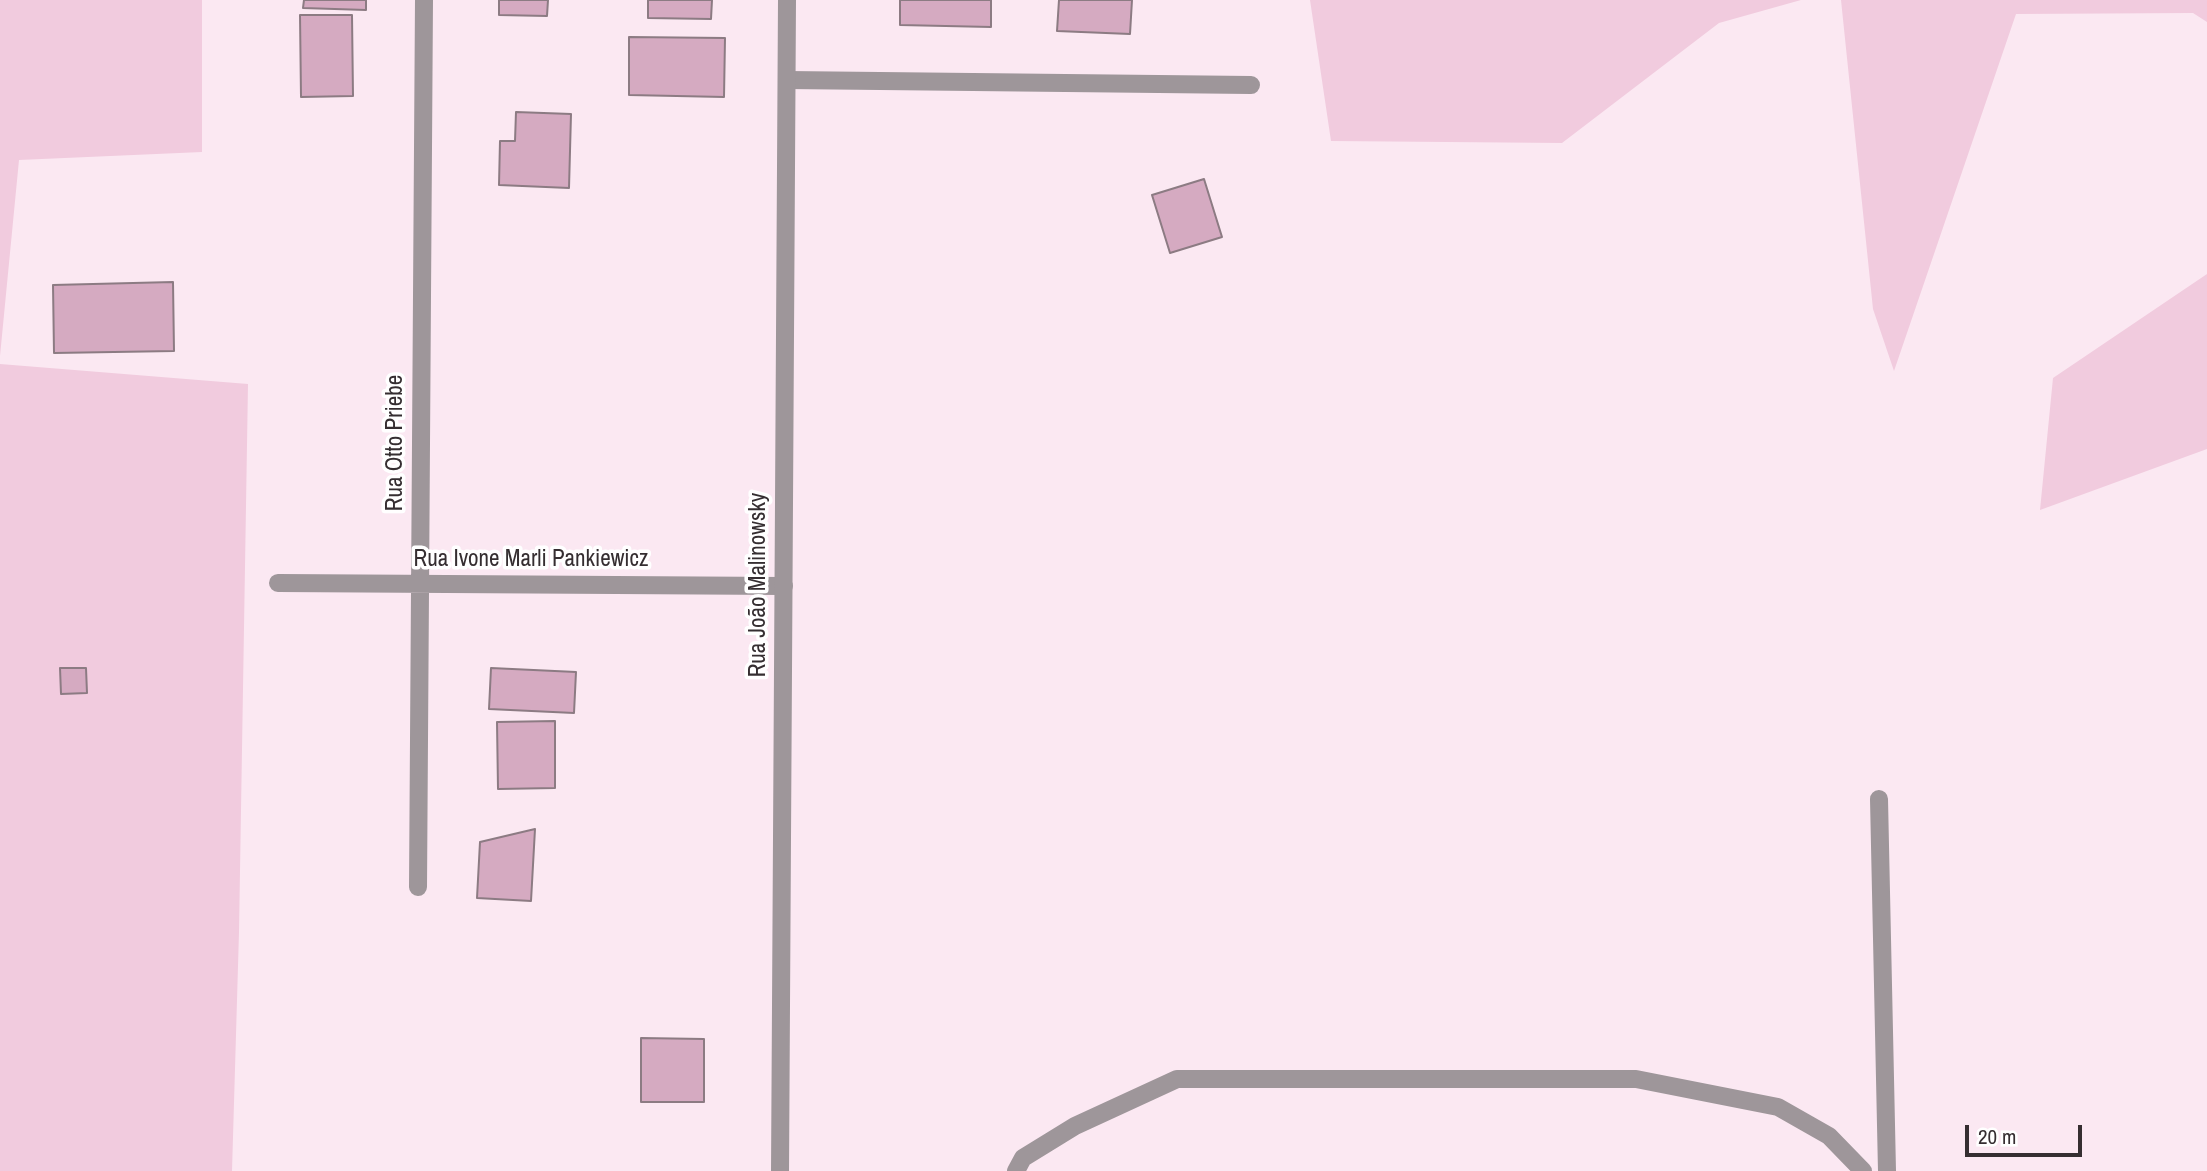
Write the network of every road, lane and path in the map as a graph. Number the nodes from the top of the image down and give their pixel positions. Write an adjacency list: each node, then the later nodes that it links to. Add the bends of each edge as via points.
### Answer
1 (424, 0): 6 (street, Rua Otto Priebe)
2 (787, 0): 3 (street, Rua João Malinowsky)
3 (787, 80): 4 (street); 7 (street, Rua João Malinowsky)
4 (1251, 85)
5 (278, 583): 6 (street, Rua Ivone Marli Pankiewicz)
6 (420, 584): 7 (street, Rua Ivone Marli Pankiewicz); 9 (street, Rua Otto Priebe)
7 (784, 586): 10 (street, Rua João Malinowsky)
8 (1879, 799): 13 (street)
9 (418, 887)
10 (780, 1171)
11 (1016, 1171): 12 (street, via 1023,1158 1075,1126 1177,1079 1636,1079 1778,1107 1829,1136)
12 (1863, 1171)
13 (1887, 1171)

